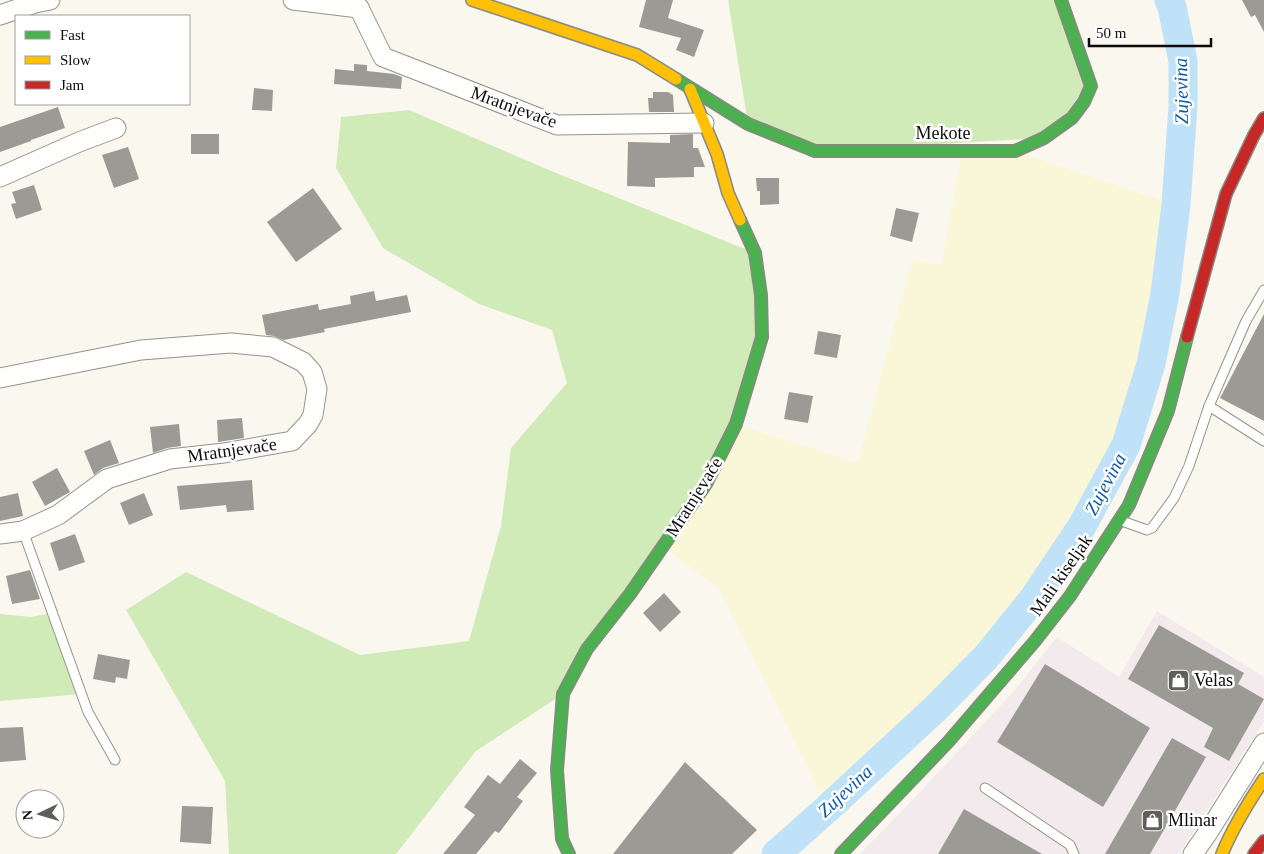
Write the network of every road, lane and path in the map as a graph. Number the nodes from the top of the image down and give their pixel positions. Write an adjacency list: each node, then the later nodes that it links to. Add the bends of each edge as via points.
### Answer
1 (50, 0): 6 (street)
2 (293, 0): 5 (street, Mratnjevače)
3 (472, 0): 7 (main road, via 637,55)
4 (1061, 0): 7 (main road, Mekote, via 1091,86 1072,118 1044,138 1015,151 815,151 748,124)
5 (361, 4): 9 (street, Mratnjevače, via 383,57 557,125)
6 (0, 15)
7 (690, 89): 9 (main road, Mratnjevače)
8 (1264, 118): 16 (main road, Mali kiseljak, via 1226,194 1168,411 1129,505)
9 (704, 123): 25 (main road, Mratnjevače, via 728,193 755,253 762,337 736,424 706,484 630,594 587,649 564,694 557,770 562,839)
10 (116, 128): 11 (street)
11 (0, 177)
12 (1264, 290): 14 (lane, via 1246,322)
13 (0, 378): 17 (street, Mratnjevače, via 142,350 231,343 273,347 303,362 312,372 318,389 313,415 292,441 170,459 107,479 58,515)
14 (1209, 406): 15 (lane); 16 (lane, via 1189,466 1174,498 1152,528 1147,530)
15 (1264, 441)
16 (1119, 520): 26 (main road, Mali kiseljak, via 1070,596 1035,641 949,741)
17 (23, 531): 18 (street, Mratnjevače); 20 (lane, via 88,712)
18 (0, 534)
19 (1264, 743): 28 (street)
20 (115, 760)
21 (1264, 779): 29 (main road, via 1240,816)
22 (985, 788): 27 (lane, via 1070,845)
23 (1248, 824): 29 (main road)
24 (1264, 841): 30 (main road)
25 (570, 854)
26 (842, 854)
27 (1074, 854)
28 (1193, 854)
29 (1224, 854)
30 (1254, 854)

